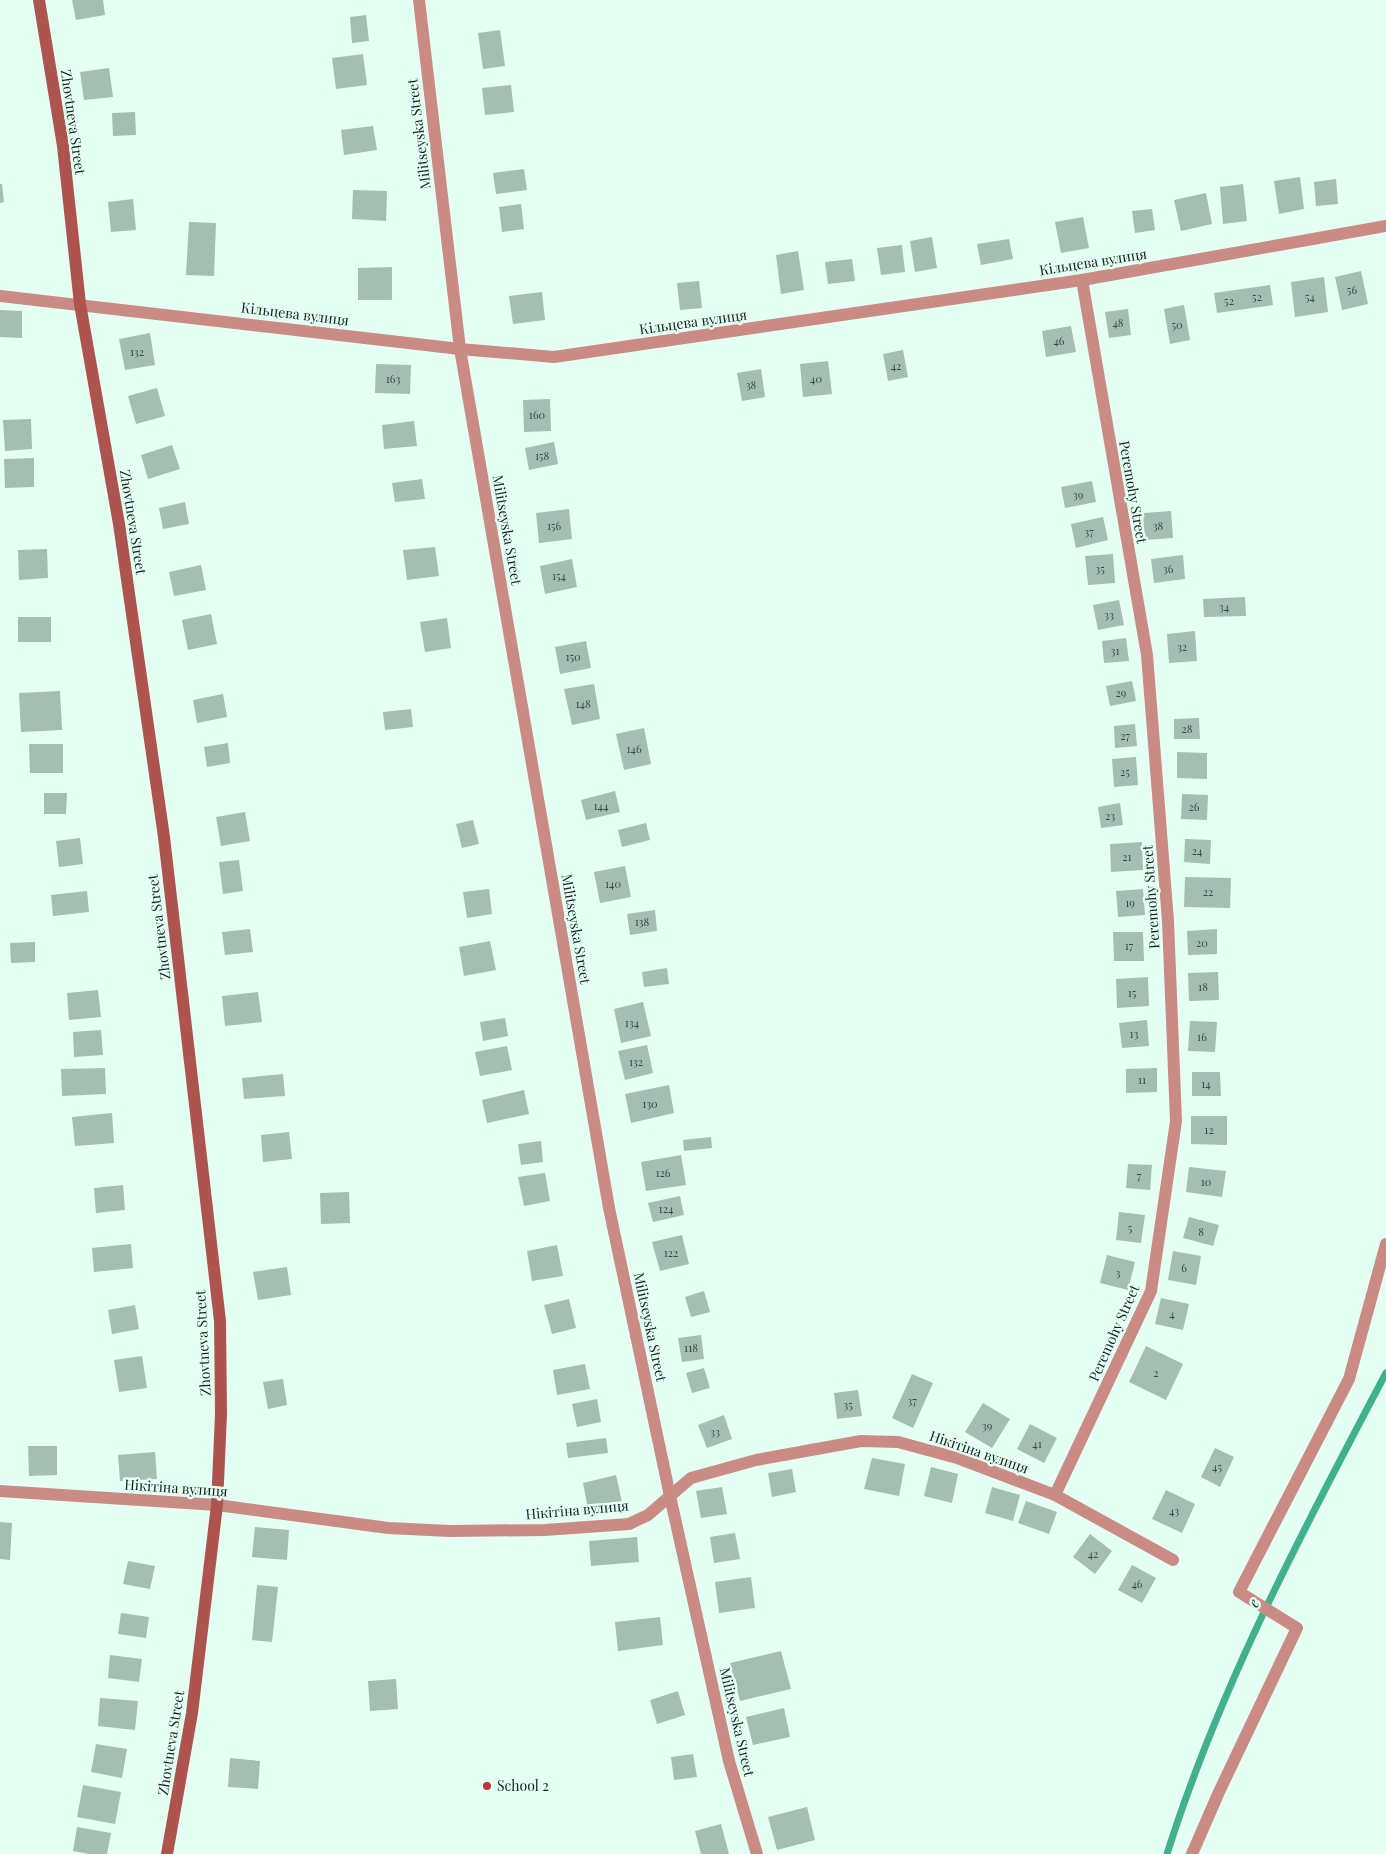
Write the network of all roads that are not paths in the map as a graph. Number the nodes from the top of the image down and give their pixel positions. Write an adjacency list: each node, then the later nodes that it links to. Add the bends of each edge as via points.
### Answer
1 (39, 0): 6 (main road, Zhovtneva Street, via 63,146)
2 (419, 0): 7 (street, Militseyska Street)
3 (1386, 226): 4 (street, Кільцева вулиця)
4 (1082, 280): 7 (street, Кільцева вулиця, via 554,357); 10 (street, Peremohy Street, via 1147,655 1168,921 1176,1121 1151,1292)
5 (0, 296): 6 (street, Кільцева вулиця)
6 (80, 304): 7 (street, Кільцева вулиця); 12 (main road, Zhovtneva Street, via 119,524 164,836 220,1321 221,1414)
7 (460, 348): 11 (street, Militseyska Street, via 609,1208)
8 (1386, 1244): 16 (street, via 1349,1379 1239,1592 1297,1628)
9 (0, 1490): 12 (street, Нікітіна вулиця)
10 (1055, 1495): 11 (street, Нікітіна вулиця, via 957,1458 907,1444 860,1441 756,1460 691,1478); 13 (street, Нікітіна вулиця)
11 (670, 1496): 12 (street, Нікітіна вулиця, via 648,1515 629,1524 545,1530 388,1528); 15 (street, Militseyska Street, via 729,1760)
12 (217, 1505): 14 (main road, Zhovtneva Street, via 192,1713)
13 (1174, 1560)
14 (167, 1854)
15 (757, 1854)
16 (1192, 1854)

